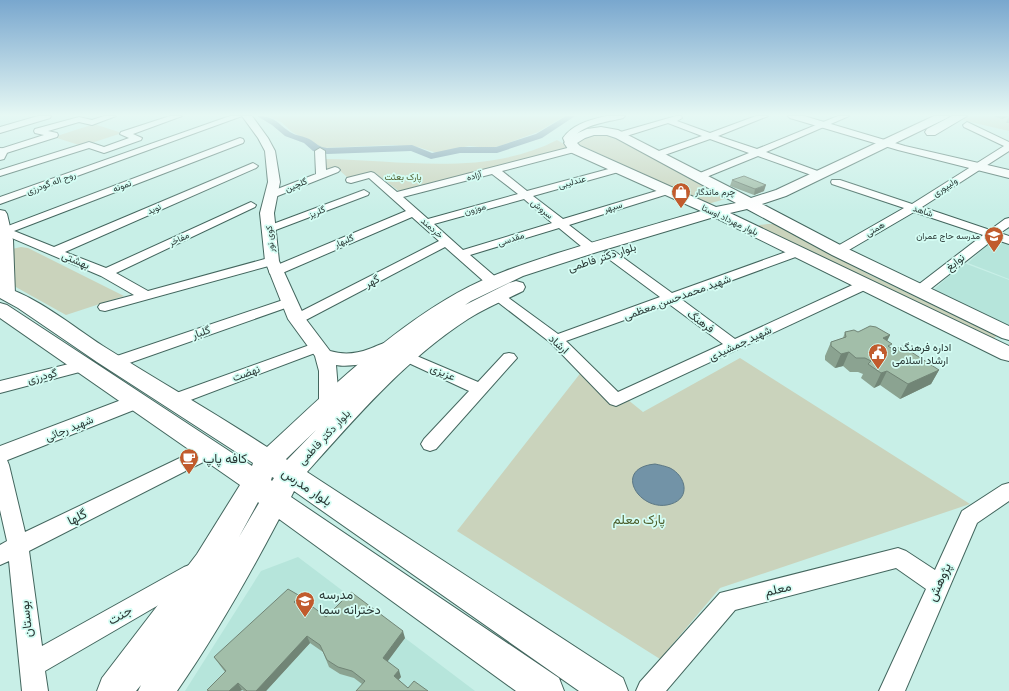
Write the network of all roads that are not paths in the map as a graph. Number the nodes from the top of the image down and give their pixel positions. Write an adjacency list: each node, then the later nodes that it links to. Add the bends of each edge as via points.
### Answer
1 (15, 148): 18 (street)
2 (79, 148): 26 (street)
3 (99, 148): 4 (street)
4 (109, 148)
5 (148, 148): 37 (street, روح اله گودرزی)
6 (221, 148): 48 (street, نمونه)
7 (269, 148): 34 (street, کوی نور, via 274,182)
8 (565, 148): 25 (street, آزاده)
9 (577, 148): 23 (main road, بلوار مهرداد اوستا)
10 (644, 148): 20 (main road, بلوار مهرداد اوستا)
11 (676, 148): 20 (street)
12 (745, 148): 19 (street, شاهد)
13 (769, 148): 19 (street)
14 (890, 148): 30 (main road, بلوار دکتر فاطمی)
15 (903, 148): 22 (street)
16 (1005, 148): 22 (street, ولیپوری)
17 (320, 151): 28 (street)
18 (1, 153)
19 (758, 153): 29 (street); 30 (street, شاهد)
20 (656, 155): 29 (main road, بلوار مهرداد اوستا)
21 (253, 166): 56 (street, نوید)
22 (977, 166): 27 (street); 40 (street, ولیپوری)
23 (619, 169): 32 (main road, بلوار مهرداد اوستا); 35 (street, عندلیبی)
24 (335, 170): 28 (street, گلچین)
25 (494, 170): 35 (street, سروش); 36 (street, آزاده)
26 (0, 173)
27 (1009, 174)
28 (321, 175): 34 (street, گلچین)
29 (699, 177): 39 (main road, بلوار مهرداد اوستا)
30 (828, 179): 39 (main road, بلوار دکتر فاطمی, via 796,200); 40 (street, شاهد)
31 (351, 180): 36 (street, خردمند, via 371,175)
32 (667, 191): 43 (main road, بلوار مهرداد اوستا); 46 (street, سپهر)
33 (364, 192): 47 (street, گلریز)
34 (271, 195): 47 (street, کوی نور, via 267,212)
35 (524, 195): 45 (street, موزون); 46 (street, سروش)
36 (396, 196): 41 (street, خردمند)
37 (0, 201)
38 (251, 205): 61 (street, مفاخر)
39 (756, 208): 43 (main road, بلوار دکتر فاطمی); 55 (main road, بلوار مهرداد اوستا)
40 (913, 208): 49 (street, شاهد); 55 (street, همتی)
41 (413, 212): 45 (street, خردمند); 60 (street, گلبهار)
42 (0, 214): 48 (street)
43 (721, 215): 54 (main road, بلوار دکتر فاطمی); 57 (main road, بلوار مهرداد اوستا); 59 (main road, بلوار دکتر فاطمی)
44 (1009, 221): 49 (street, نوابغ)
45 (426, 223): 52 (street, خردمند)
46 (560, 223): 54 (street, سروش); 58 (street, مقدسی)
47 (269, 230): 60 (street, کوی نور)
48 (4, 231): 51 (street, بهشتی); 53 (street)
49 (991, 234): 50 (street, شاهد); 64 (street, نوابغ)
50 (1009, 240)
51 (33, 242): 53 (street); 56 (street, بهشتی)
52 (447, 242): 58 (street, خردمند); 70 (street, گهر)
53 (6, 248): 66 (street)
54 (590, 248): 63 (main road, بلوار دکتر فاطمی, via 530,268)
55 (838, 251): 64 (main road, بلوار مهرداد اوستا)
56 (56, 252): 61 (street, بهشتی)
57 (797, 252): 62 (main road, بلوار مهرداد اوستا); 67 (street, شهید محمدحسن معظمی)
58 (462, 254): 63 (street, خردمند)
59 (610, 254): 63 (main road, بلوار دکتر فاطمی, via 523,284); 67 (street, فرهنگ)
60 (273, 266): 65 (street); 68 (street, کوی نور)
61 (106, 273): 65 (street, بهشتی)
62 (864, 285): 74 (street, شهید جمشیدی); 77 (main road, بلوار مهرداد اوستا)
63 (495, 289): 73 (street, ارشاد); 75 (main road, بلوار دکتر فاطمی, via 438,331)
64 (919, 291): 72 (main road, بلوار مهرداد اوستا)
65 (146, 296): 69 (street)
66 (2, 298): 71 (main road, بلوار مدرس)
67 (671, 299): 73 (street, شهید محمدحسن معظمی); 74 (street, فرهنگ)
68 (289, 302): 70 (street, کوی نور); 79 (street, گلبار)
69 (104, 307)
70 (297, 319): 76 (street, کوی نور)
71 (47, 328): 79 (main road, بلوار مدرس); 80 (main road, بلوار مدرس)
72 (1009, 334)
73 (556, 340): 84 (street, ارشاد)
74 (734, 345): 84 (street, شهید جمشیدی)
75 (401, 350): 76 (street, via 344,361); 82 (street, عزیزی); 86 (main road, بلوار دکتر فاطمی, via 362,372); 91 (main road, بلوار دکتر فاطمی, via 342,418)
76 (321, 351): 83 (street, نهضت); 86 (street, کوی نور, via 328,371)
77 (1009, 354)
78 (509, 358): 82 (street)
79 (113, 363): 83 (main road, بلوار مدرس)
80 (85, 365): 81 (street, گودرزی); 85 (main road, بلوار مدرس)
81 (0, 388)
82 (480, 389): 87 (street)
83 (174, 400): 91 (main road, بلوار مدرس)
84 (616, 400)
85 (137, 401): 88 (main road, بلوار مدرس); 89 (street, شهید رجائی)
86 (329, 402): 91 (main road, بلوار دکتر فاطمی)
87 (430, 444)
88 (209, 451): 91 (main road, بلوار مدرس); 93 (street, گلها)
89 (0, 455)
90 (0, 465): 93 (street)
91 (272, 480): 94 (main road, بلوار دکتر فاطمی); 98 (main road, بلوار دکتر فاطمی, via 228,584); 99 (main road, بلوار مدرس); 100 (main road, بلوار مدرس)
92 (1009, 491): 95 (street, پژوهش, via 969,516)
93 (9, 551): 96 (street, بوستان)
94 (208, 564): 96 (street, جنت); 97 (main road, بلوار دکتر فاطمی)
95 (938, 584): 101 (street, معلم, via 898,558 728,601); 102 (street, پژوهش)
96 (33, 684)
97 (115, 691)
98 (156, 691)
99 (546, 691)
100 (610, 691)
101 (649, 691)
102 (892, 691)

